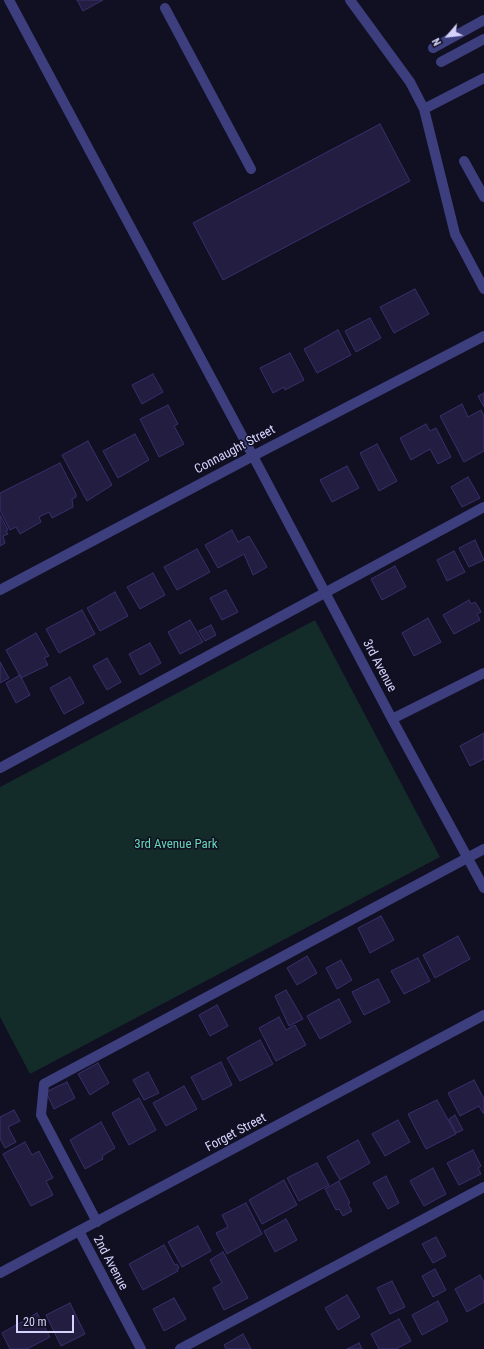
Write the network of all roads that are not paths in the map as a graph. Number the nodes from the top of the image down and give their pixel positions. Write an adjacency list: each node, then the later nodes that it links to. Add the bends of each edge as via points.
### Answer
1 (9, 0): 15 (street, 3rd Avenue)
2 (350, 0): 9 (street, via 410,82)
3 (165, 8): 11 (street)
4 (484, 20): 6 (street)
5 (484, 39): 7 (street)
6 (433, 48)
7 (441, 62)
8 (484, 78): 9 (street)
9 (424, 109): 13 (street, via 455,234)
10 (464, 161): 12 (street)
11 (251, 169)
12 (484, 197)
13 (484, 289)
14 (484, 336): 15 (street, Connaught Street)
15 (253, 456): 17 (street, Connaught Street); 18 (street, 3rd Avenue)
16 (484, 507): 18 (street)
17 (0, 590)
18 (325, 593): 20 (street, 3rd Avenue); 21 (street)
19 (484, 673): 20 (street)
20 (392, 720): 23 (street, 3rd Avenue)
21 (0, 768)
22 (484, 849): 23 (street)
23 (468, 858): 24 (street, 3rd Avenue); 27 (street, via 44,1084 41,1116)
24 (484, 888)
25 (484, 1015): 27 (street, Forget Street)
26 (484, 1187): 31 (street)
27 (97, 1222): 28 (street, Forget Street)
28 (79, 1231): 29 (street, Forget Street); 30 (street, 2nd Avenue)
29 (0, 1273)
30 (141, 1349)
31 (180, 1349)

